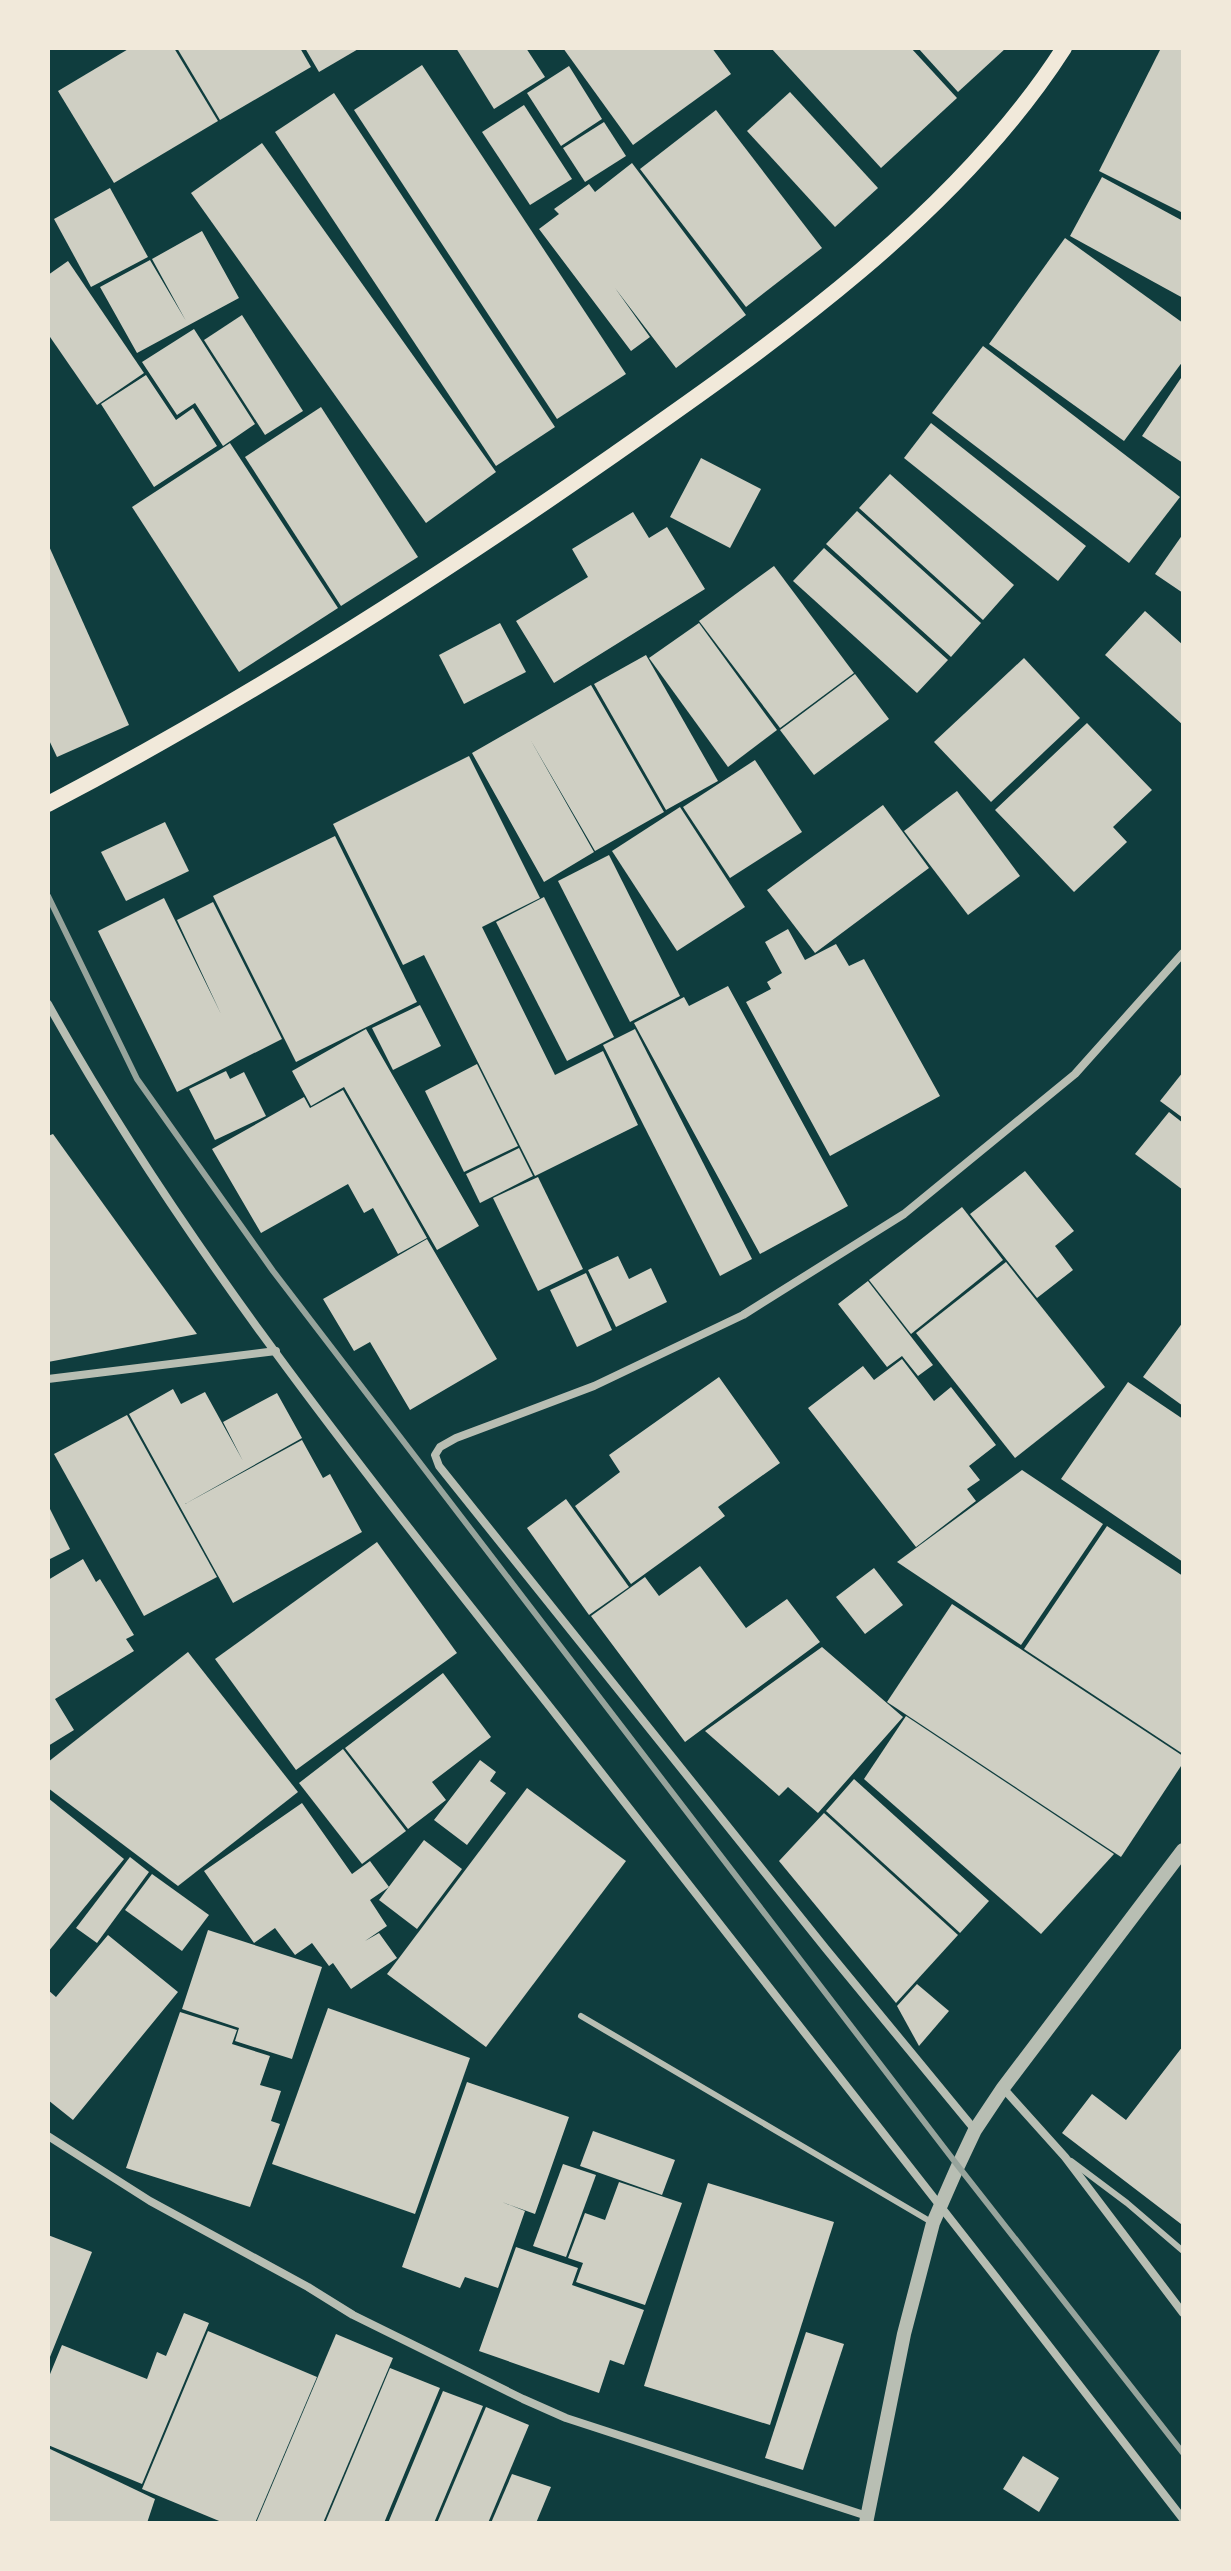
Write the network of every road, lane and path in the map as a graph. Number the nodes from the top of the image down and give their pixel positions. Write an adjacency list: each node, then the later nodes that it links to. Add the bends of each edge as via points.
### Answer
1 (1064, 48): 2 (main road, via 967,169 806,316 486,544 192,726)
2 (48, 804)
3 (1183, 953): 10 (street, via 1075,1074 904,1214 743,1315 594,1386 456,1438 435,1455 488,1528)
4 (48, 1004): 5 (street, via 177,1216)
5 (276, 1351): 6 (street); 13 (street)
6 (48, 1379)
7 (1183, 1850): 9 (street)
8 (581, 2016): 14 (lane)
9 (1003, 2088): 10 (street); 12 (street)
10 (975, 2130): 13 (street)
11 (48, 2136): 18 (street, via 150,2201 353,2315 523,2399)
12 (1065, 2157): 15 (lane); 16 (street)
13 (941, 2205): 14 (street); 17 (street)
14 (933, 2223): 18 (street)
15 (1183, 2251)
16 (1183, 2313)
17 (1183, 2519)
18 (866, 2520)

